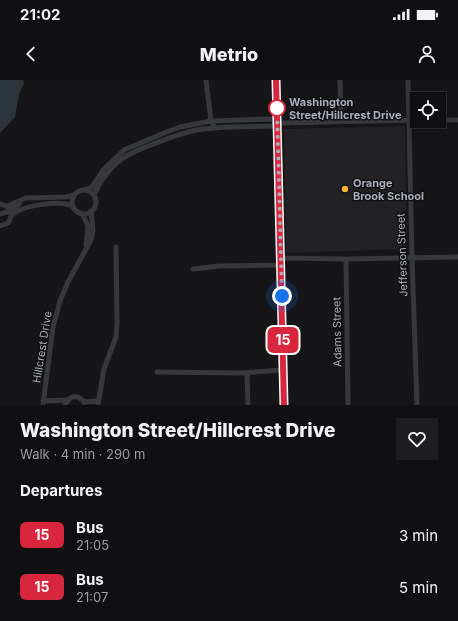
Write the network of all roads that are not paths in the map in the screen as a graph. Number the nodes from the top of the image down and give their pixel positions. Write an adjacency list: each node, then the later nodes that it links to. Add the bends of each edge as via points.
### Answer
1 (206, 80): 8 (street)
2 (276, 80): 10 (street)
3 (340, 80): 9 (street)
4 (408, 80): 5 (street, Jefferson Street)
5 (409, 120): 9 (street); 26 (street, Jefferson Street)
6 (446, 120): 7 (street)
7 (458, 120)
8 (211, 121): 10 (street, via 272,119); 11 (street); 12 (street, via 180,127 124,150 104,169 92,187)
9 (341, 122): 10 (street)
10 (277, 124): 11 (street, Hillcrest Drive); 25 (street)
11 (215, 128): 14 (street, Hillcrest Drive, via 182,134 127,156 108,173)
12 (85, 190): 13 (street); 14 (street, via 92,192)
13 (74, 195): 16 (street); 17 (street, via 26,198)
14 (94, 196): 18 (street, Hillcrest Drive, via 96,203)
15 (0, 204): 17 (street)
16 (73, 206): 17 (street, via 42,205 27,207 14,213); 19 (street)
17 (9, 211): 20 (street); 21 (street, via 8,223)
18 (91, 211): 19 (street); 23 (street, Hillcrest Drive, via 93,230)
19 (82, 213): 23 (street, Hillcrest Drive, via 88,226)
20 (0, 214)
21 (0, 226)
22 (116, 247): 35 (street, via 118,324 104,369)
23 (86, 250): 33 (street, Hillcrest Drive, via 68,282 56,314)
24 (458, 256): 26 (street)
25 (281, 258): 27 (street); 28 (street)
26 (412, 258): 27 (street); 40 (street, Jefferson Street)
27 (346, 259): 39 (street, Adams Street)
28 (281, 265): 29 (street); 30 (street)
29 (193, 269)
30 (283, 370): 32 (street); 38 (street)
31 (157, 372): 32 (street)
32 (247, 373): 37 (street)
33 (43, 403): 34 (street)
34 (66, 403): 36 (street, via 76,396)
35 (98, 403): 36 (street)
36 (85, 404)
37 (248, 405)
38 (284, 405)
39 (348, 405)
40 (417, 405)

